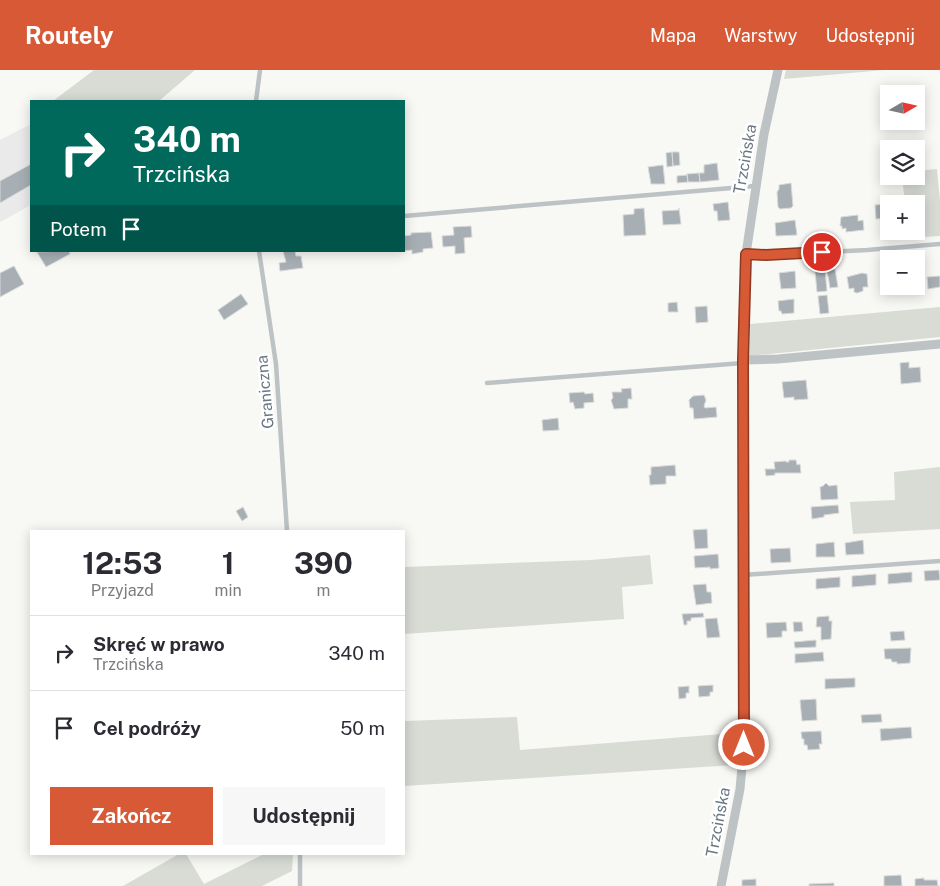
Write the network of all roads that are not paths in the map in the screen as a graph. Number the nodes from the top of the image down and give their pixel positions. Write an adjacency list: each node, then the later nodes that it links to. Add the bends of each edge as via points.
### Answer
1 (260, 70): 3 (lane)
2 (778, 70): 4 (street, Trzcińska)
3 (256, 100)
4 (755, 186): 5 (lane); 8 (street, Trzcińska)
5 (405, 216)
6 (940, 244): 8 (lane)
7 (259, 252): 12 (lane, Graniczna, via 276,364)
8 (746, 254): 10 (street, Trzcińska)
9 (940, 344): 10 (street)
10 (743, 362): 11 (lane); 14 (street, Trzcińska)
11 (487, 383)
12 (287, 530)
13 (940, 561): 14 (lane)
14 (744, 575): 17 (street, Trzcińska, via 744,745 740,789)
15 (300, 855): 16 (lane)
16 (300, 886)
17 (721, 886)

